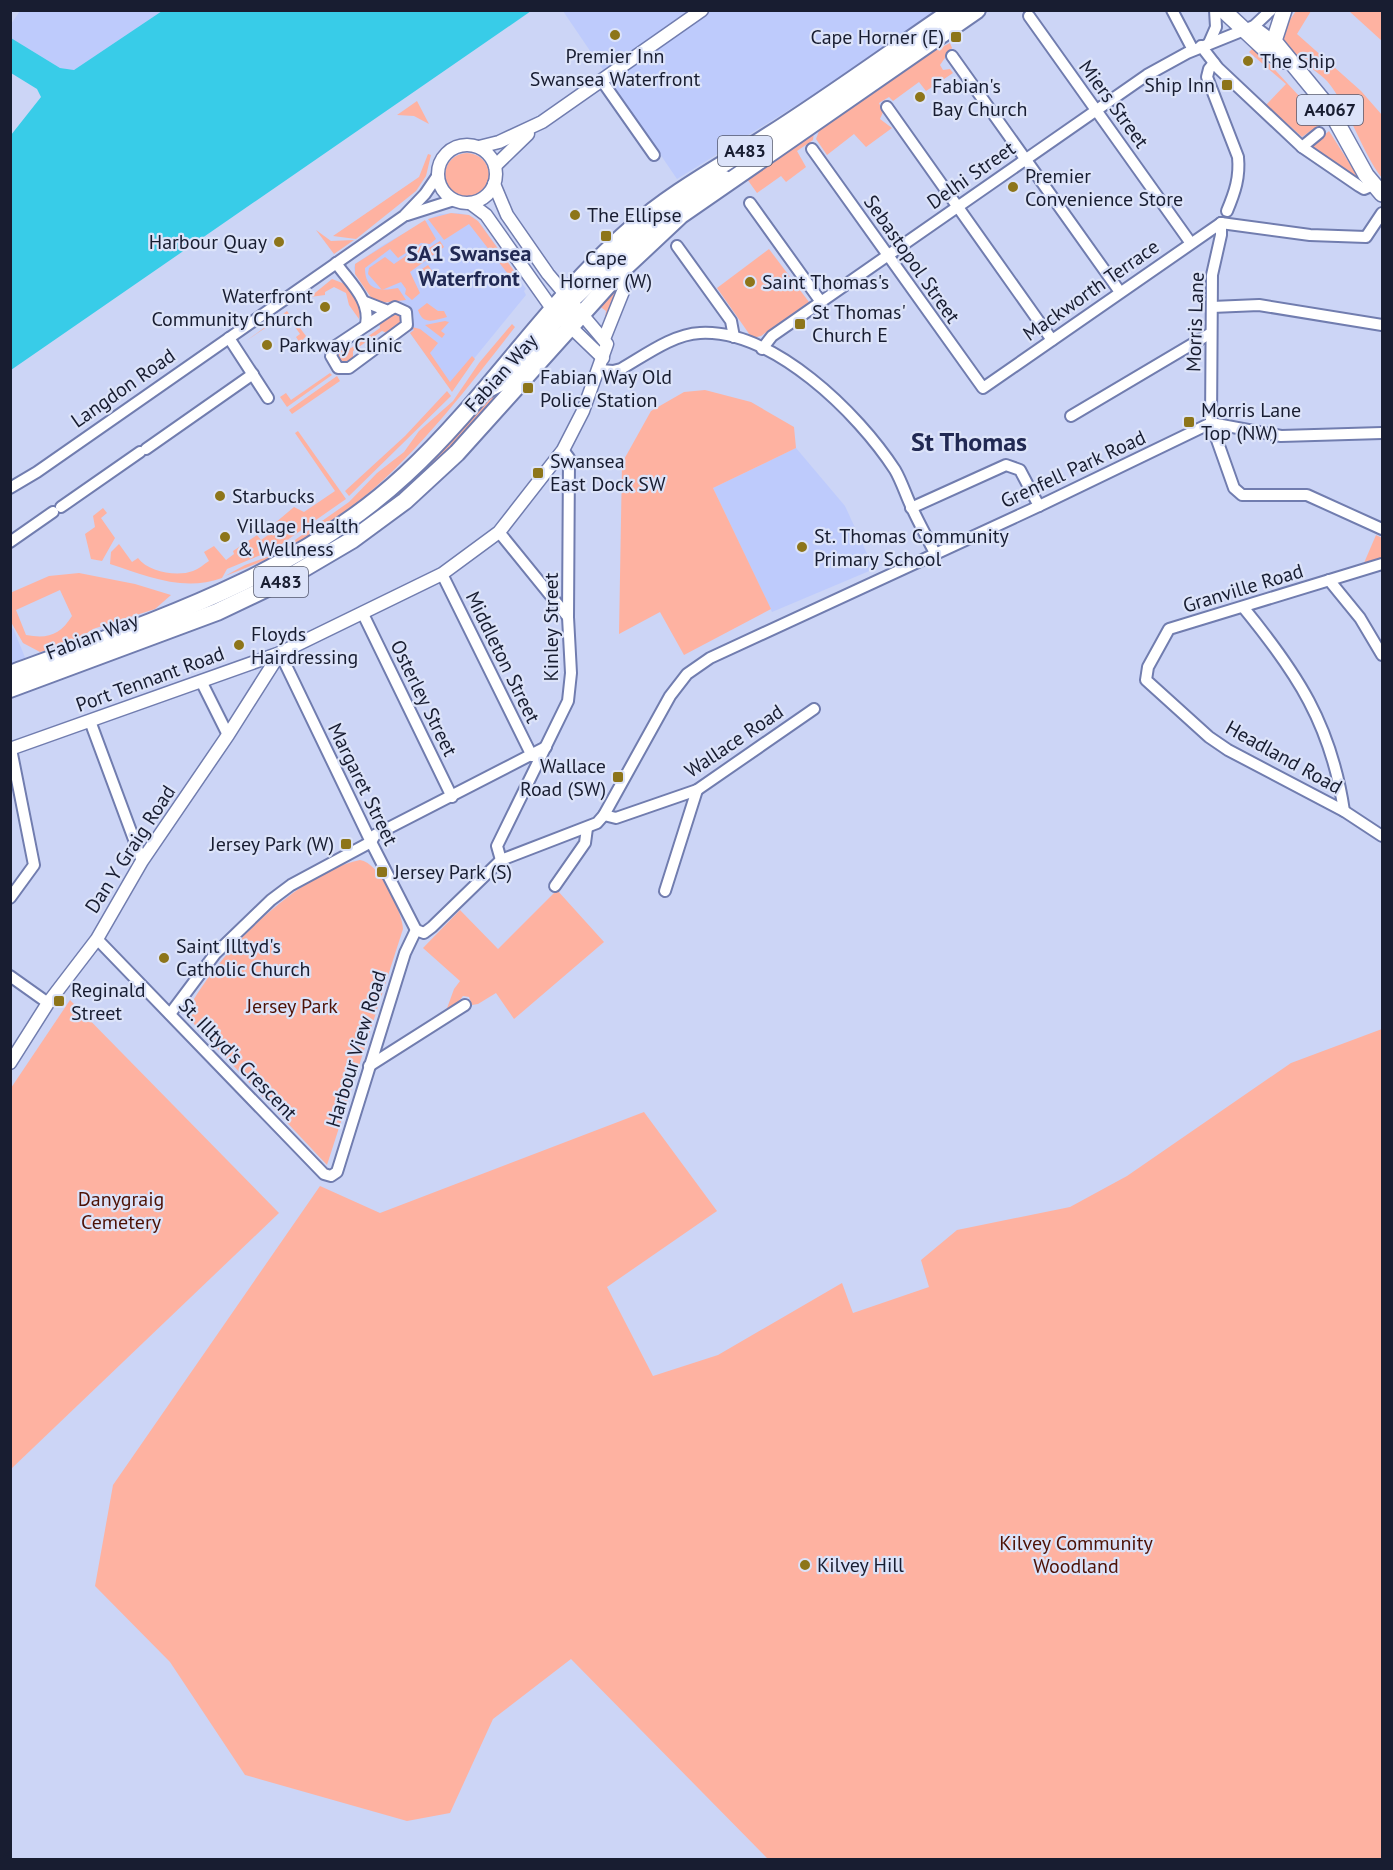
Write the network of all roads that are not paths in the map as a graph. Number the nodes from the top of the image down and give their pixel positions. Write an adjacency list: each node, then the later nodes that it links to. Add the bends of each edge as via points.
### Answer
1 (702, 10): 16 (street)
2 (953, 10): 49 (highway, Fabian Way / A483, via 771,135 668,198 600,257)
3 (977, 10): 26 (highway, Fabian Way / A483)
4 (1172, 10): 12 (street)
5 (1215, 10): 12 (street, via 1216,27)
6 (1223, 10): 10 (main road)
7 (1271, 10): 10 (street, Delhi Street)
8 (1284, 10): 11 (main road)
9 (1029, 16): 18 (street, Miers Street)
10 (1249, 28): 11 (street); 12 (street, Delhi Street); 15 (main road, A4067, via 1268,52)
11 (1274, 41): 15 (main road, A4067)
12 (1201, 46): 14 (street); 18 (street, Delhi Street, via 1147,75)
13 (952, 56): 25 (street)
14 (1214, 63): 22 (street); 35 (street, via 1207,77 1238,157 1239,180)
15 (1292, 66): 30 (main road, A4067, via 1329,108)
16 (602, 81): 19 (street); 24 (street)
17 (887, 107): 34 (street)
18 (1096, 110): 25 (street, Delhi Street); 39 (street, Miers Street)
19 (542, 122): 21 (street, via 508,139); 27 (street)
20 (1319, 133): 22 (street)
21 (479, 147): 27 (street); 28 (street, via 454,147 443,157)
22 (1302, 147): 30 (street, via 1364,189)
23 (812, 149): 41 (street, Sebastopol Street)
24 (654, 155)
25 (1025, 159): 34 (street, Delhi Street); 44 (street)
26 (750, 165): 43 (highway, Fabian Way / A483, via 681,215); 49 (street, via 688,197 627,248)
27 (495, 166): 29 (street)
28 (438, 175): 31 (street, via 443,190); 37 (street, Langdon Road)
29 (494, 184): 32 (street, via 484,197); 49 (street, via 507,215)
30 (1378, 190)
31 (454, 200): 32 (street); 37 (street, Langdon Road)
32 (470, 203): 49 (street, via 486,215)
33 (750, 203): 46 (street)
34 (958, 206): 41 (street, Delhi Street); 56 (street)
35 (1227, 211)
36 (1383, 213): 38 (street, via 1366,237 1310,235)
37 (404, 216): 42 (street, Langdon Road)
38 (1221, 223): 39 (street, Mackworth Terrace); 47 (street, Morris Lane, via 1212,275)
39 (1190, 242): 44 (street, Mackworth Terrace)
40 (677, 246): 53 (street, via 730,321)
41 (888, 254): 46 (street, Delhi Street); 60 (street, Sebastopol Street)
42 (336, 264): 45 (street); 54 (street, Langdon Road)
43 (618, 274): 49 (highway, Fabian Way / A483); 55 (street, Port Tennant Road, via 624,289)
44 (1120, 292): 56 (street, Mackworth Terrace)
45 (365, 302): 48 (street); 51 (street)
46 (820, 302): 57 (street, Delhi Street, via 772,336)
47 (1212, 307): 50 (street, via 1259,305); 52 (street, Morris Lane)
48 (388, 311): 51 (street); 51 (street, via 395,307 406,312 405,329 349,368 338,368 331,351)
49 (567, 311): 55 (street); 58 (street); 81 (highway, Fabian Way / A483, via 406,475 306,551 198,605); 84 (highway, Fabian Way / A483, via 507,400 440,470 405,501 331,554 217,612)
50 (1383, 325)
51 (366, 326)
52 (1211, 333): 62 (street); 63 (street, Morris Lane)
53 (734, 337): 57 (street); 58 (street, via 698,333 681,337 621,369 613,371)
54 (229, 338): 59 (street); 66 (street, Langdon Road)
55 (604, 339): 58 (street, Port Tennant Road, via 607,344)
56 (1052, 340): 60 (street, Mackworth Terrace)
57 (762, 349): 68 (street, via 818,383 870,434 896,473)
58 (602, 364): 65 (street, Port Tennant Road)
59 (254, 374): 61 (street); 71 (street)
60 (983, 388)
61 (268, 398)
62 (1071, 416)
63 (1211, 423): 64 (street, via 1281,436); 67 (street, Grenfell Park Road); 69 (street, Morris Lane, via 1234,489 1242,495 1307,495)
64 (1383, 433)
65 (563, 450): 70 (street, Port Tennant Road); 78 (street, Kinley Street, via 569,458)
66 (10, 488)
67 (1039, 506): 68 (street, via 1020,470 1006,465); 72 (street, Grenfell Park Road)
68 (912, 507): 72 (street)
69 (1383, 529)
70 (499, 532): 74 (street, Port Tennant Road); 78 (street)
71 (10, 542)
72 (935, 552): 94 (street, Grenfell Park Road, via 710,658 687,674 670,696)
73 (1383, 564): 75 (street, Granville Road)
74 (441, 574): 77 (street, Port Tennant Road); 90 (street, Middleton Street)
75 (1329, 580): 76 (street, Granville Road); 80 (street)
76 (1243, 607): 82 (street, Granville Road, via 1169,629 1148,667); 93 (street, via 1289,667 1317,714 1332,750)
77 (363, 614): 79 (street, Port Tennant Road); 92 (street, Osterley Street)
78 (568, 617): 88 (street, Kinley Street, via 572,673 568,701)
79 (280, 653): 83 (street, Port Tennant Road); 87 (street, Dan Y Graig Road); 97 (street, Margaret Street)
80 (1383, 655)
81 (10, 674)
82 (1146, 680): 93 (street, Headland Road, via 1228,750)
83 (201, 681): 86 (street, Port Tennant Road); 87 (street)
84 (10, 689)
85 (814, 709): 91 (street, Wallace Road)
86 (90, 721): 89 (street, Port Tennant Road); 99 (street)
87 (228, 735): 99 (street, Dan Y Graig Road)
88 (546, 747): 90 (street); 98 (street, Kinley Street, via 497,846)
89 (11, 749): 102 (street, via 34,865)
90 (532, 756): 92 (street)
91 (697, 790): 94 (street, Wallace Road, via 616,818); 101 (street)
92 (452, 797): 97 (street, via 375,835)
93 (1344, 811): 96 (street, Headland Road)
94 (604, 815): 95 (street, Grenfell Park Road)
95 (586, 828): 98 (street, Grenfell Park Road); 100 (street, via 585,843)
96 (1383, 836)
97 (371, 842): 103 (street, Margaret Street); 108 (street, via 291,885 254,915 215,954)
98 (501, 860): 103 (street, Grenfell Park Road, via 432,927 424,933)
99 (142, 861): 104 (street, Dan Y Graig Road)
100 (555, 886)
101 (665, 891)
102 (10, 898)
103 (417, 930): 110 (street, Harbour View Road, via 405,953)
104 (96, 939): 106 (street, Dan Y Graig Road); 108 (street, St. Illtyd's Crescent)
105 (10, 976): 106 (street)
106 (48, 1004): 109 (street, Dan Y Graig Road)
107 (465, 1005): 110 (street)
108 (170, 1014): 111 (street, St. Illtyd's Crescent, via 323,1173)
109 (10, 1063)
110 (369, 1066): 111 (street, Harbour View Road, via 337,1173)
111 (331, 1176)

